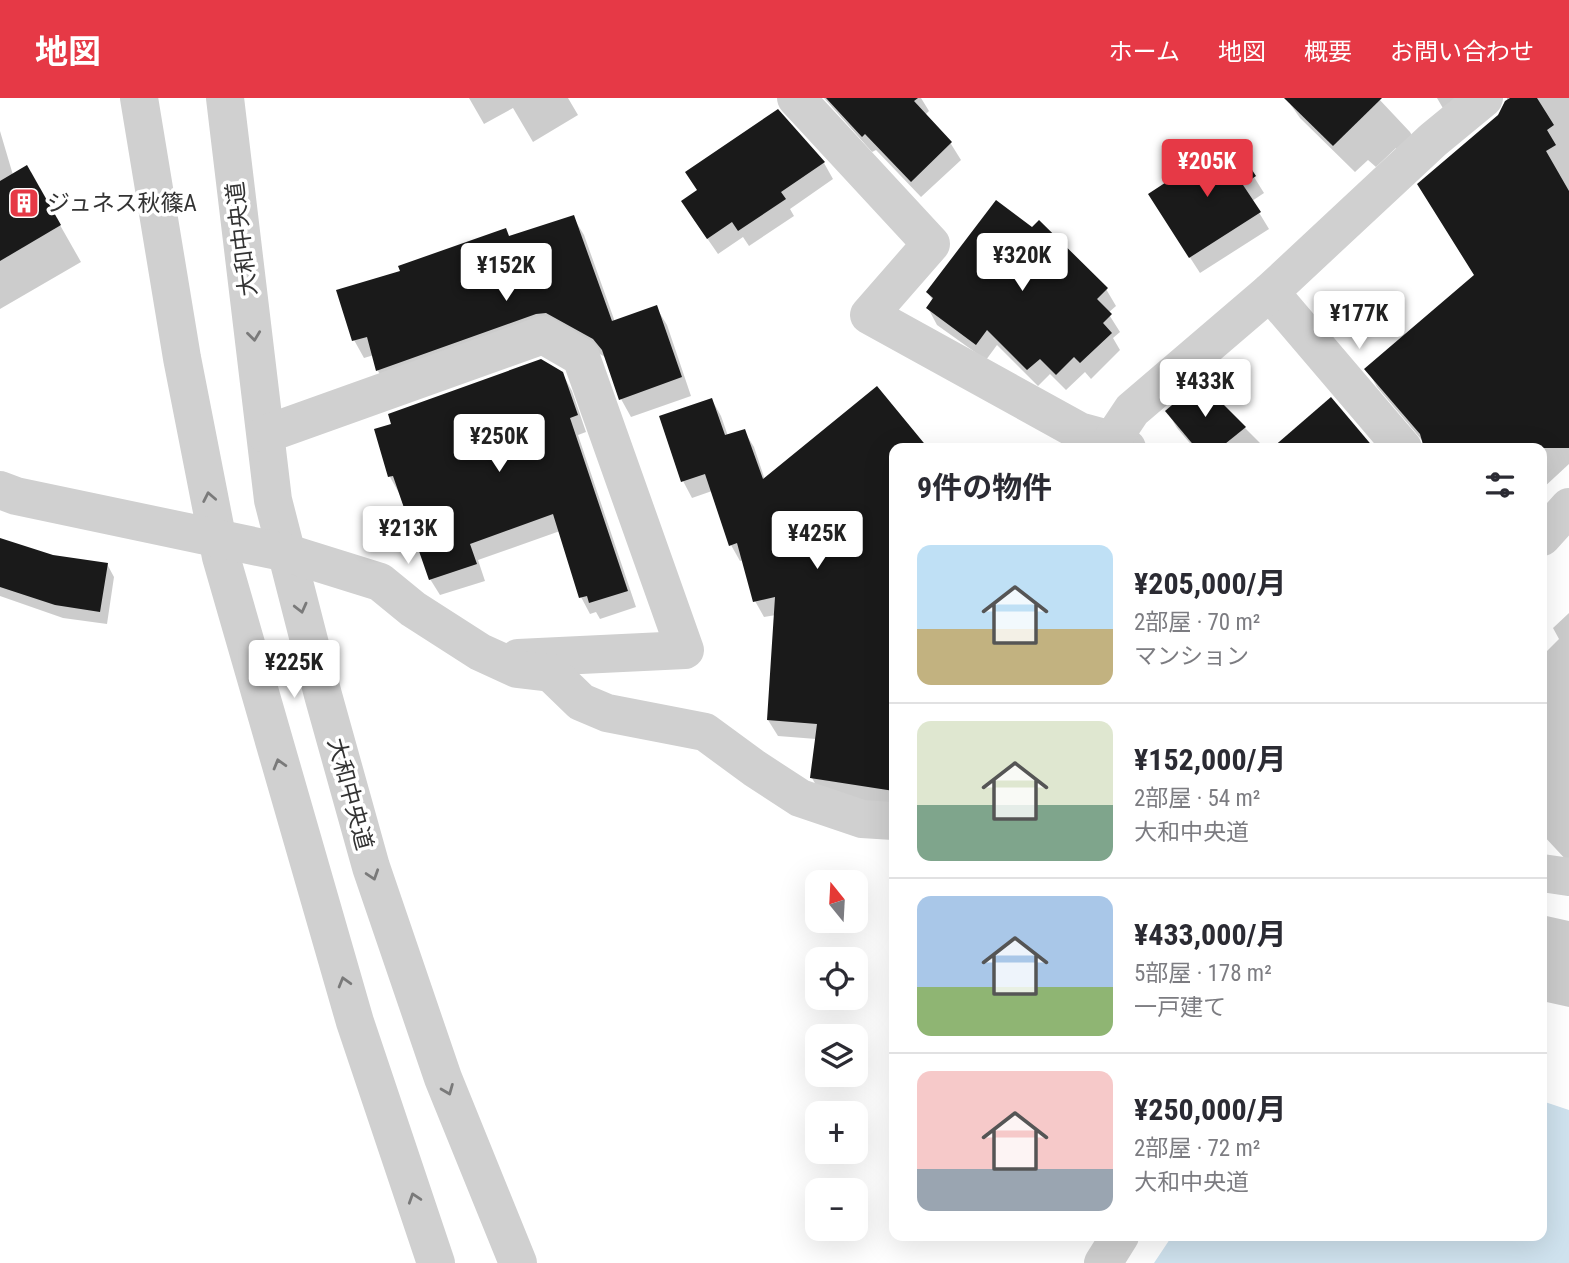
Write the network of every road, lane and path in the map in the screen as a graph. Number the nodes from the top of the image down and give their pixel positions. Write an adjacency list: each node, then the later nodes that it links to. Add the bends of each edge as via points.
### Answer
1 (139, 98): 13 (street, one-way to 1)
2 (225, 98): 6 (street, 大和中央道, one-way to 6)
3 (796, 98): 7 (street, via 931,244 869,315 1079,431)
4 (1484, 98): 5 (street)
5 (1270, 292): 8 (street, via 1132,410); 9 (street)
6 (266, 434): 14 (street, 大和中央道, via 273,500); 15 (street, via 543,335 581,357 685,650)
7 (1116, 443)
8 (1119, 443)
9 (1399, 443)
10 (0, 490): 13 (street)
11 (1569, 507): 12 (street)
12 (1547, 531)
13 (217, 538): 14 (street); 20 (street, one-way to 13, via 355,1022)
14 (287, 553): 15 (street, via 380,582 414,610); 21 (street, 大和中央道, one-way to 21, via 371,867 443,1078)
15 (495, 660): 16 (street, via 517,669 551,673 582,702 607,713 705,732 800,798 862,819)
16 (889, 821)
17 (1547, 874): 18 (street)
18 (1569, 877)
19 (1117, 1241): 22 (street)
20 (436, 1263)
21 (518, 1263)
22 (1103, 1263)

